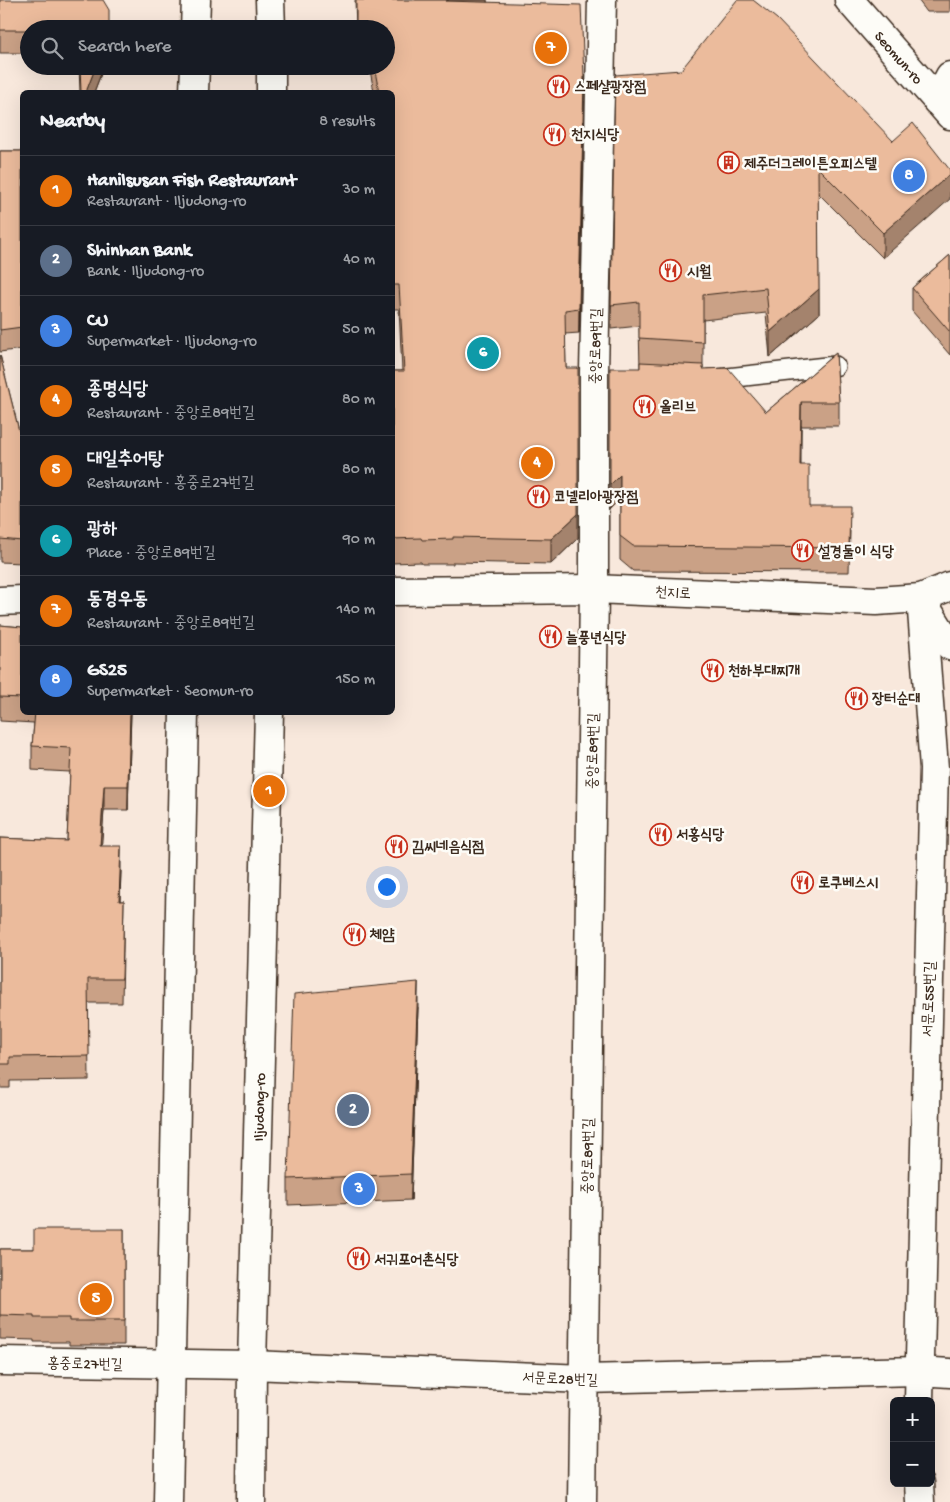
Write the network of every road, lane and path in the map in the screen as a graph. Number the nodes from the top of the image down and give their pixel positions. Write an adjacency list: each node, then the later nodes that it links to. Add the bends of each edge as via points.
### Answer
1 (196, 0): 5 (street)
2 (270, 0): 6 (street)
3 (602, 0): 16 (street, 중앙로89번길, via 604,372)
4 (849, 0): 12 (street, Seomun-ro)
5 (196, 20)
6 (270, 20)
7 (195, 75): 10 (street)
8 (271, 75): 11 (street)
9 (950, 76): 12 (street)
10 (194, 90)
11 (271, 90)
12 (943, 108)
13 (835, 366): 14 (lane, via 718,379)
14 (689, 377)
15 (950, 586): 18 (street, 천지로)
16 (594, 589): 17 (street, 천지로); 18 (street, 천지로, via 876,601); 29 (street, 중앙로89번길)
17 (395, 591)
18 (921, 598): 21 (street); 27 (street, 서문로55번길, via 934,768)
19 (20, 600): 20 (street)
20 (0, 601)
21 (950, 646)
22 (184, 715): 25 (street)
23 (269, 715): 26 (street, Iljudong-ro)
24 (0, 1361): 25 (street, 홍중로27번길)
25 (171, 1364): 26 (street, 서문로28번길); 32 (street)
26 (252, 1365): 29 (street, 서문로28번길); 33 (street, Iljudong-ro)
27 (918, 1371): 28 (street, 서문로28번길); 29 (street, 서문로28번길); 30 (street, 서문로55번길)
28 (950, 1373)
29 (584, 1379): 34 (street, 중앙로89번길)
30 (919, 1397)
31 (920, 1487): 35 (street)
32 (168, 1502)
33 (251, 1502)
34 (582, 1502)
35 (920, 1502)

